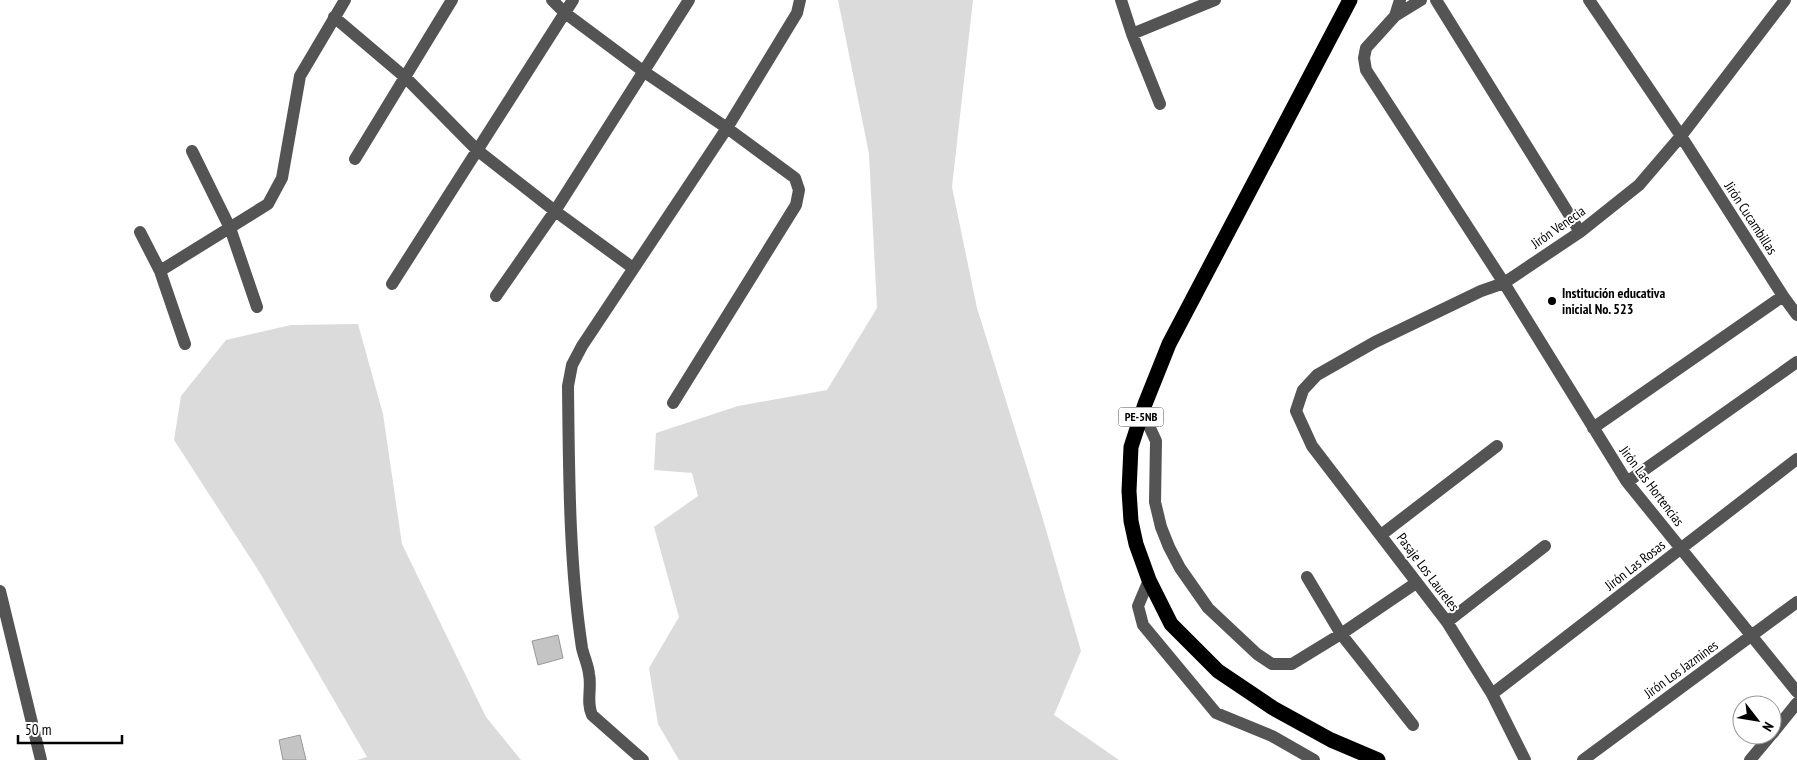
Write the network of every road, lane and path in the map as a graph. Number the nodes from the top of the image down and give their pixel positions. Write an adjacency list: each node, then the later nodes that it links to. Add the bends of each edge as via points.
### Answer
1 (345, 0): 17 (street)
2 (452, 0): 20 (street)
3 (552, 0): 15 (street)
4 (573, 0): 15 (street)
5 (689, 0): 19 (street)
6 (800, 0): 22 (street, via 797,13)
7 (1121, 0): 18 (street)
8 (1215, 0): 18 (street)
9 (1350, 0): 43 (highway, PE-5NB, via 1169,344)
10 (1400, 0): 16 (street)
11 (1422, 0): 16 (street)
12 (1436, 0): 30 (street)
13 (1589, 0): 23 (street, Jirón Cucambillas)
14 (1785, 0): 23 (street, Jirón Venecia)
15 (565, 13): 19 (street); 24 (street)
16 (1395, 16): 33 (street, Jirón Las Hortencias, via 1366,48 1366,70)
17 (334, 17): 20 (street); 28 (street, via 300,76 282,178 268,204)
18 (1132, 34): 21 (street)
19 (643, 71): 22 (street); 27 (street)
20 (406, 78): 24 (street); 26 (street)
21 (1160, 104)
22 (727, 128): 31 (street); 41 (street, via 795,178 799,190 796,205)
23 (1681, 136): 30 (street, Jirón Venecia, via 1639,185); 36 (street, Jirón Cucambillas)
24 (477, 150): 27 (street); 34 (street)
25 (192, 151): 28 (street)
26 (355, 159)
27 (556, 211): 31 (street); 35 (street)
28 (230, 228): 32 (street); 37 (street)
29 (140, 232): 32 (street)
30 (1580, 232): 33 (street, Jirón Venecia)
31 (633, 268): 66 (street, via 572,365 568,386 568,446 571,549 582,650 591,690 589,709)
32 (160, 271): 39 (street)
33 (1504, 283): 42 (street, Jirón Venecia, via 1375,342 1317,375 1303,390); 44 (street, Jirón Las Hortencias)
34 (392, 284)
35 (496, 296)
36 (1783, 296): 38 (street, Jirón Cucambillas); 44 (street)
37 (257, 307)
38 (1797, 315)
39 (185, 344)
40 (1797, 362): 47 (street)
41 (673, 403)
42 (1296, 410): 48 (street, Pasaje Los Laureles, via 1312,446)
43 (1141, 416): 52 (highway, PE-5NB, via 1131,447 1129,491 1136,544); 57 (street, via 1156,440 1155,502 1160,527 1180,568 1208,608 1272,664 1292,664)
44 (1593, 428): 47 (street, Jirón Las Hortencias)
45 (1497, 446): 48 (street)
46 (1797, 459): 50 (street, Jirón Las Rosas)
47 (1628, 482): 50 (street, Jirón Las Hortencias)
48 (1381, 535): 53 (street, Pasaje Los Laureles)
49 (1545, 546): 56 (street)
50 (1680, 549): 58 (street, Jirón Las Hortencias); 60 (street, Jirón Las Rosas)
51 (1307, 577): 57 (street)
52 (1149, 580): 67 (street, via 1138,606 1143,625 1216,713 1272,736); 68 (highway, PE-5NB, via 1171,624 1218,671 1281,713)
53 (1416, 583): 56 (street, Pasaje Los Laureles); 57 (street)
54 (0, 591): 65 (street)
55 (1797, 602): 58 (street, Jirón Los Jazmines)
56 (1447, 622): 60 (street, Pasaje Los Laureles)
57 (1341, 634): 63 (street)
58 (1753, 636): 59 (street, Jirón Las Hortencias); 70 (street, Jirón Los Jazmines)
59 (1797, 692)
60 (1492, 694): 69 (street, Pasaje Los Laureles)
61 (1797, 703): 62 (street)
62 (1782, 721)
63 (1413, 725)
64 (1762, 745): 71 (street)
65 (41, 760)
66 (642, 760)
67 (1314, 760)
68 (1378, 760)
69 (1525, 760)
70 (1583, 760)
71 (1750, 760)

